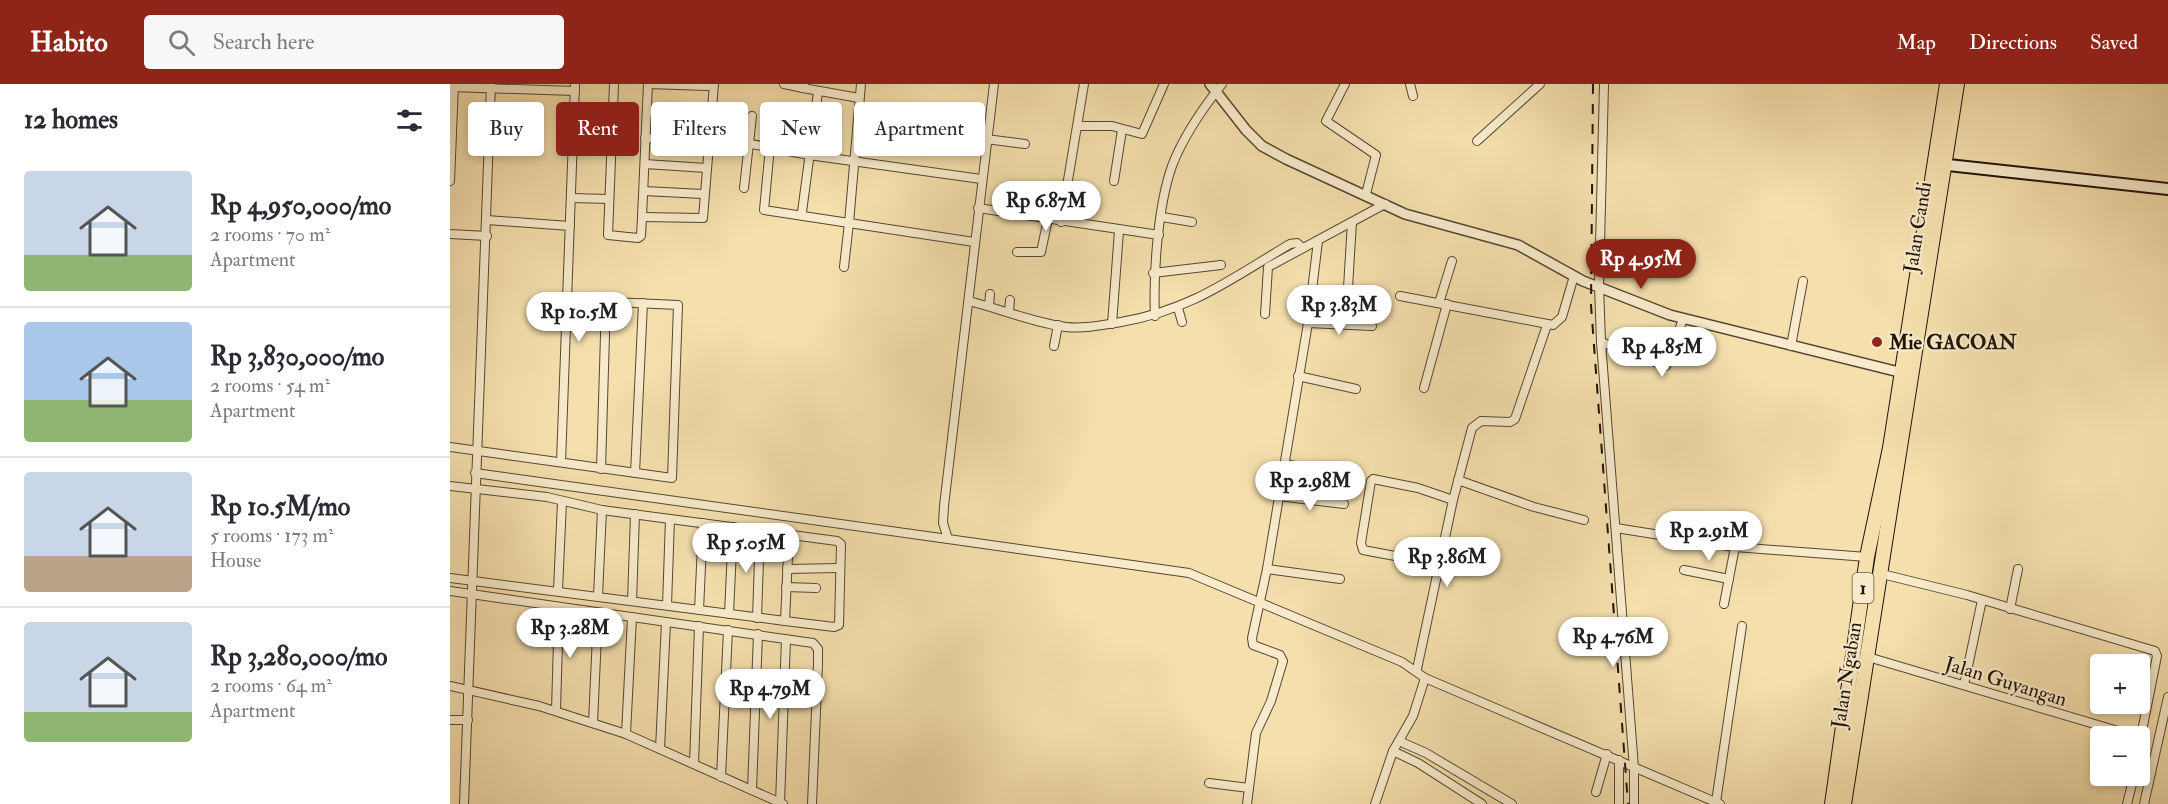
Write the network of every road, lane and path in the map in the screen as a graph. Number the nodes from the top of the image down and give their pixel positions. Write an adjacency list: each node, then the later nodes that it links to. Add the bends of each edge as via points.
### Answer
1 (614, 84): 53 (street)
2 (648, 84): 15 (street); 26 (street)
3 (784, 84): 18 (street)
4 (861, 84): 23 (street)
5 (994, 84): 33 (street)
6 (1084, 84): 29 (street)
7 (1164, 84): 30 (street, via 1143,133)
8 (1222, 84): 20 (street)
9 (1345, 84): 54 (street, via 1326,121 1376,155)
10 (1410, 84): 22 (street)
11 (1540, 84): 34 (street)
12 (1604, 84): 81 (street)
13 (1947, 84): 44 (highway, Jalan Candi / 1)
14 (1957, 84): 44 (highway, Jalan Candi / 1)
15 (710, 85): 24 (street)
16 (453, 86): 17 (street); 48 (street)
17 (490, 86): 19 (street); 61 (street)
18 (803, 86): 21 (street)
19 (575, 87): 55 (street)
20 (1213, 88): 54 (street, via 1262,146); 59 (street, via 1174,162)
21 (818, 92): 23 (street); 25 (street)
22 (1413, 96)
23 (860, 98): 42 (street)
24 (710, 102)
25 (817, 102)
26 (647, 112): 27 (street); 31 (street)
27 (651, 112)
28 (752, 116): 35 (street)
29 (1078, 126): 30 (street, via 1112,126); 62 (street)
30 (1122, 130): 47 (street)
31 (645, 138): 32 (street); 43 (street)
32 (651, 138)
33 (986, 139): 36 (street); 46 (street)
34 (1477, 141)
35 (749, 143): 37 (street); 49 (street)
36 (1025, 144)
37 (760, 145)
38 (707, 156): 45 (street)
39 (769, 156): 65 (street, via 764,210)
40 (809, 156): 57 (street)
41 (816, 156): 42 (street)
42 (853, 161): 46 (street); 65 (street)
43 (645, 164): 45 (street); 51 (street)
44 (1939, 164): 50 (main road); 104 (highway, Jalan Candi / 1)
45 (706, 168): 52 (street)
46 (981, 179): 56 (street)
47 (1114, 181)
48 (450, 182)
49 (744, 188)
50 (2168, 189)
51 (644, 191): 52 (street); 58 (street)
52 (703, 194): 58 (street, via 702,219)
53 (609, 199): 55 (street); 58 (street, via 609,236 640,237)
54 (1376, 199): 64 (street); 79 (street, via 1414,217 1518,245)
55 (571, 203): 66 (street)
56 (978, 208): 60 (street); 72 (street)
57 (802, 212)
58 (642, 217)
59 (1162, 217): 63 (street); 70 (street)
60 (1048, 219): 62 (street); 74 (street, via 1041,252)
61 (487, 220): 66 (street); 69 (street)
62 (1061, 222): 67 (street)
63 (1192, 222)
64 (1352, 222): 71 (street); 88 (street)
65 (849, 223): 72 (street); 77 (street)
66 (570, 225): 84 (street)
67 (1119, 231): 70 (street); 97 (street)
68 (450, 234): 69 (street)
69 (487, 236): 109 (street)
70 (1160, 236): 78 (street)
71 (1318, 241): 73 (street); 96 (street)
72 (974, 242): 90 (street)
73 (1301, 246): 93 (street, via 1267,268); 94 (street, via 1290,244 1180,314)
74 (1017, 252)
75 (1452, 261): 89 (street)
76 (1221, 265): 78 (street)
77 (844, 267)
78 (1153, 273): 94 (street)
79 (1574, 276): 81 (street); 98 (street, via 1562,317)
80 (1803, 281): 103 (street)
81 (1599, 286): 95 (street); 101 (street)
82 (990, 294): 91 (street)
83 (1400, 296): 89 (street)
84 (568, 300): 86 (street); 110 (street)
85 (1010, 300): 92 (street)
86 (606, 301): 87 (street); 112 (street)
87 (643, 303): 115 (street); 115 (street, via 679,306 673,475 669,478)
88 (1347, 304)
89 (1443, 304): 98 (street); 106 (street)
90 (968, 305): 91 (street); 132 (street, via 944,506)
91 (989, 306): 92 (street)
92 (1009, 311): 100 (street)
93 (1265, 314)
94 (1155, 316): 97 (street)
95 (1683, 319): 101 (street, via 1666,366); 103 (street)
96 (1308, 323): 99 (street); 105 (street)
97 (1112, 324): 100 (street)
98 (1547, 325): 116 (street, via 1515,419 1476,424)
99 (1372, 326)
100 (1057, 330): 102 (street)
101 (1601, 342): 129 (street)
102 (1054, 346)
103 (1791, 346): 104 (street)
104 (1908, 374): 134 (highway, 1); 141 (highway, Jalan Ngaban / 1)
105 (1298, 376): 107 (street); 111 (street)
106 (1424, 388)
107 (1356, 389)
108 (450, 447): 109 (street)
109 (476, 455): 110 (street); 114 (street)
110 (561, 462): 112 (street)
111 (1284, 464): 113 (street); 119 (street)
112 (601, 469): 115 (street)
113 (1312, 469)
114 (475, 472): 118 (street); 132 (street)
115 (636, 474)
116 (1458, 480): 120 (street); 126 (street)
117 (450, 486): 118 (street)
118 (475, 489): 121 (street); 145 (street)
119 (1278, 496): 122 (street); 140 (street)
120 (1453, 499): 135 (street); 135 (street, via 1418,488 1371,481 1363,550)
121 (562, 501): 123 (street); 148 (street)
122 (1344, 504)
123 (602, 510): 124 (street); 151 (street)
124 (635, 514): 125 (street); 153 (street)
125 (670, 519): 127 (street); 156 (street)
126 (1584, 520)
127 (703, 523): 128 (street); 159 (street)
128 (733, 527): 130 (street); 161 (street)
129 (1616, 528): 133 (street); 190 (street)
130 (760, 531): 131 (street); 163 (street)
131 (789, 534): 136 (street, via 839,542); 137 (street)
132 (946, 534): 154 (street, via 1183,572)
133 (1735, 547): 134 (street); 144 (street)
134 (1867, 557): 207 (highway, 1)
135 (1438, 564): 172 (street)
136 (839, 568): 137 (street); 164 (street, via 839,625)
137 (787, 569): 146 (street)
138 (2018, 569): 158 (street)
139 (1684, 570): 144 (street)
140 (1266, 572): 143 (street); 154 (street)
141 (1882, 574): 152 (street); 171 (highway, Jalan Ngaban / 1)
142 (450, 578): 145 (street)
143 (1340, 579)
144 (1729, 579): 155 (street)
145 (473, 581): 148 (street); 150 (street)
146 (786, 587): 147 (street); 164 (street)
147 (816, 588)
148 (558, 590): 151 (street)
149 (450, 591): 150 (street)
150 (473, 594): 157 (street); 176 (street)
151 (598, 596): 153 (street)
152 (1982, 600): 158 (street); 174 (street)
153 (632, 601): 156 (street)
154 (1260, 604): 172 (street); 194 (street, via 1253,645 1283,658 1276,687 1255,736)
155 (1724, 604)
156 (667, 605): 159 (street)
157 (559, 607): 160 (street); 178 (street)
158 (2010, 609): 183 (street, via 2156,653)
159 (701, 611): 161 (street); 166 (street)
160 (598, 613): 162 (street); 181 (street)
161 (729, 614): 163 (street)
162 (632, 617): 165 (street); 184 (street)
163 (757, 618): 164 (street)
164 (785, 621)
165 (666, 622): 166 (street); 186 (street)
166 (702, 626): 168 (street); 189 (street)
167 (1742, 626): 198 (street)
168 (728, 630): 169 (street); 191 (street)
169 (758, 634): 170 (street); 195 (street)
170 (786, 639): 197 (street); 200 (street, via 808,642 818,648)
171 (1868, 657): 174 (street, Jalan Guyangan); 208 (highway, Jalan Ngaban / 1)
172 (1417, 669): 173 (street)
173 (1425, 678): 185 (street, via 1413,716); 187 (street)
174 (1964, 685): 182 (street, Jalan Guyangan)
175 (450, 686): 176 (street)
176 (470, 692): 178 (street); 179 (street)
177 (2168, 697): 210 (street)
178 (555, 710): 181 (street)
179 (468, 719): 180 (street); 199 (street)
180 (450, 720)
181 (593, 723): 184 (street)
182 (2094, 726)
183 (2141, 726)
184 (626, 734): 186 (street)
185 (1396, 746): 202 (street); 203 (street); 204 (street, via 1426,753)
186 (660, 749): 189 (street)
187 (1607, 754): 188 (street); 196 (street)
188 (1619, 760): 190 (street); 205 (street)
189 (694, 764): 191 (street)
190 (1634, 768): 198 (street); 206 (street)
191 (721, 777): 195 (street)
192 (1209, 783): 194 (street)
193 (2132, 786): 209 (street)
194 (1249, 788): 201 (street)
195 (752, 790): 197 (street)
196 (1596, 792)
197 (782, 803)
198 (1718, 803)
199 (464, 804)
200 (812, 804)
201 (1247, 804)
202 (1375, 804)
203 (1482, 804)
204 (1512, 804)
205 (1619, 804)
206 (1634, 804)
207 (1832, 804)
208 (1844, 804)
209 (2127, 804)
210 (2144, 804)

